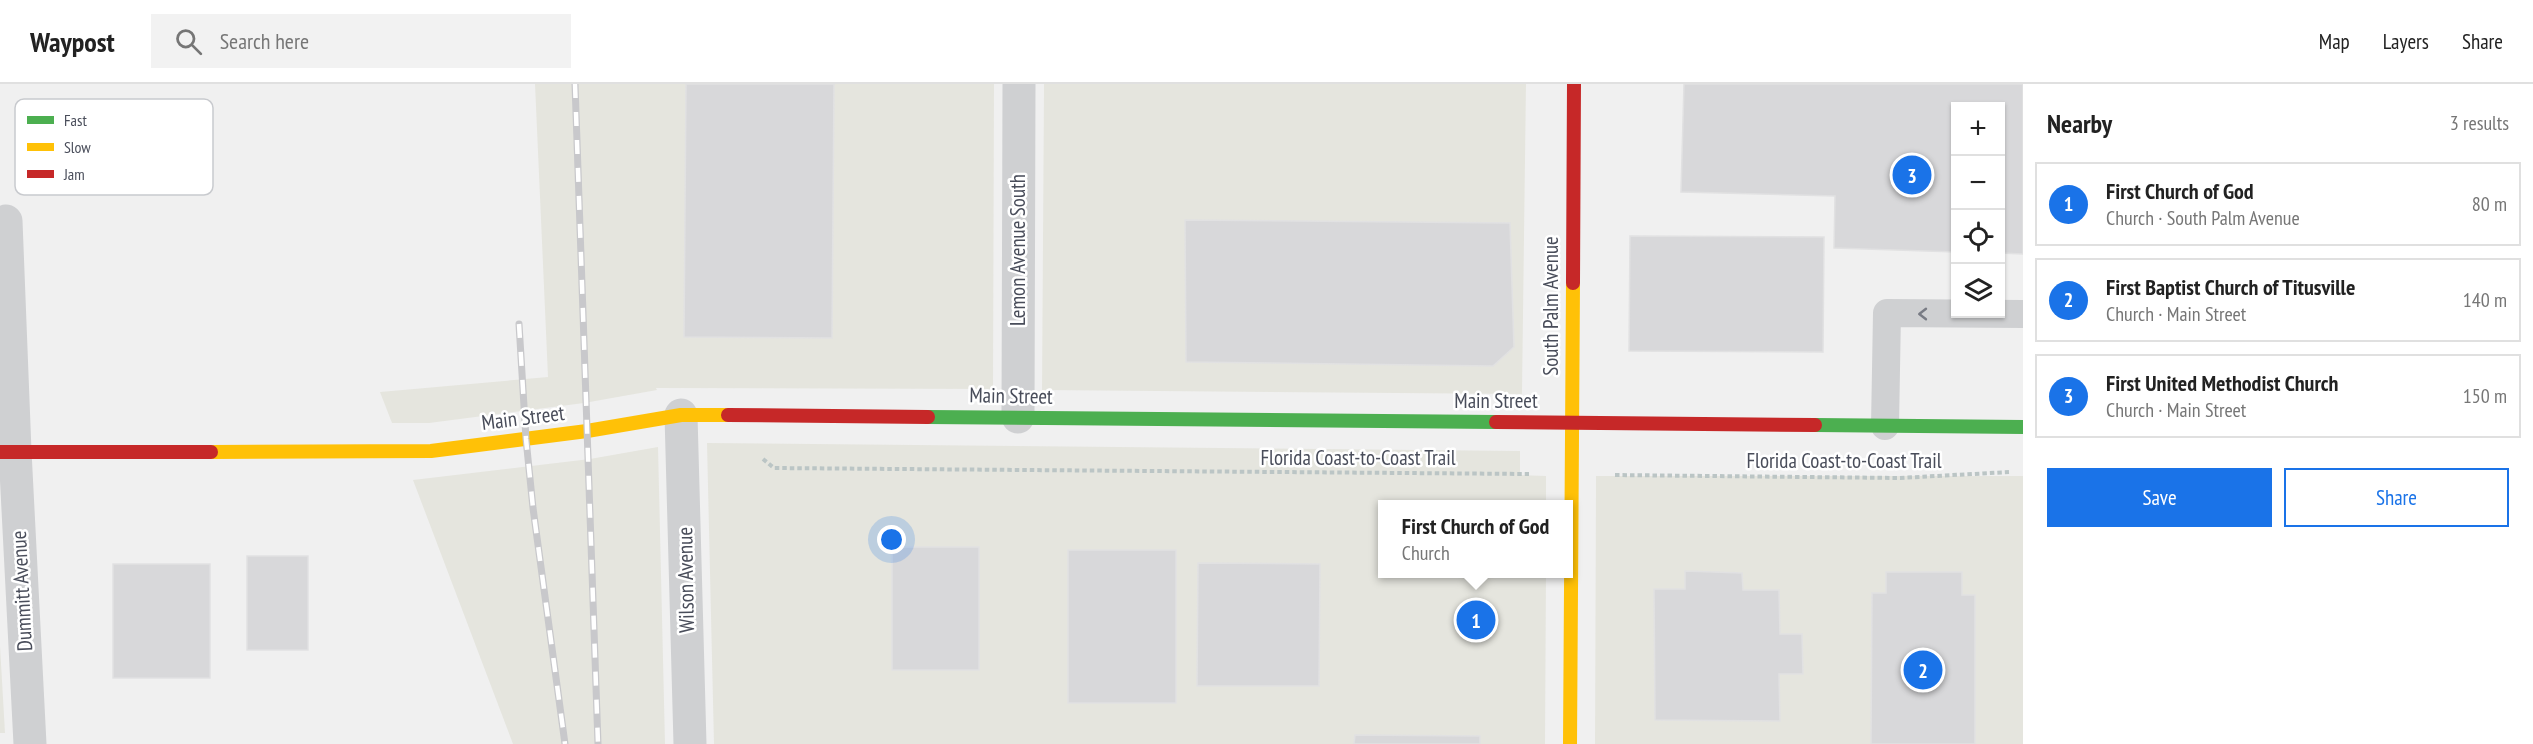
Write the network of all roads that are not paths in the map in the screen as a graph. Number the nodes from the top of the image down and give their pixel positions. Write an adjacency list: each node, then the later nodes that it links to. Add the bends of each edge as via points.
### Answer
1 (1019, 84): 6 (street, Lemon Avenue South)
2 (1574, 84): 7 (street, South Palm Avenue)
3 (6, 221): 10 (street, Dummitt Avenue)
4 (2023, 314): 8 (lane, one-way to 8, via 1887,314)
5 (697, 415): 6 (street, Main Street); 10 (street, Main Street, via 431,451); 14 (street, Wilson Avenue)
6 (1018, 417): 7 (street, Main Street)
7 (1572, 423): 8 (street, Main Street); 11 (street, South Palm Avenue)
8 (1886, 426): 9 (street, Main Street)
9 (2023, 427)
10 (7, 452): 13 (street, Dummitt Avenue)
11 (1571, 500)
12 (1571, 578): 15 (street, South Palm Avenue)
13 (30, 744)
14 (690, 744)
15 (1570, 744)

